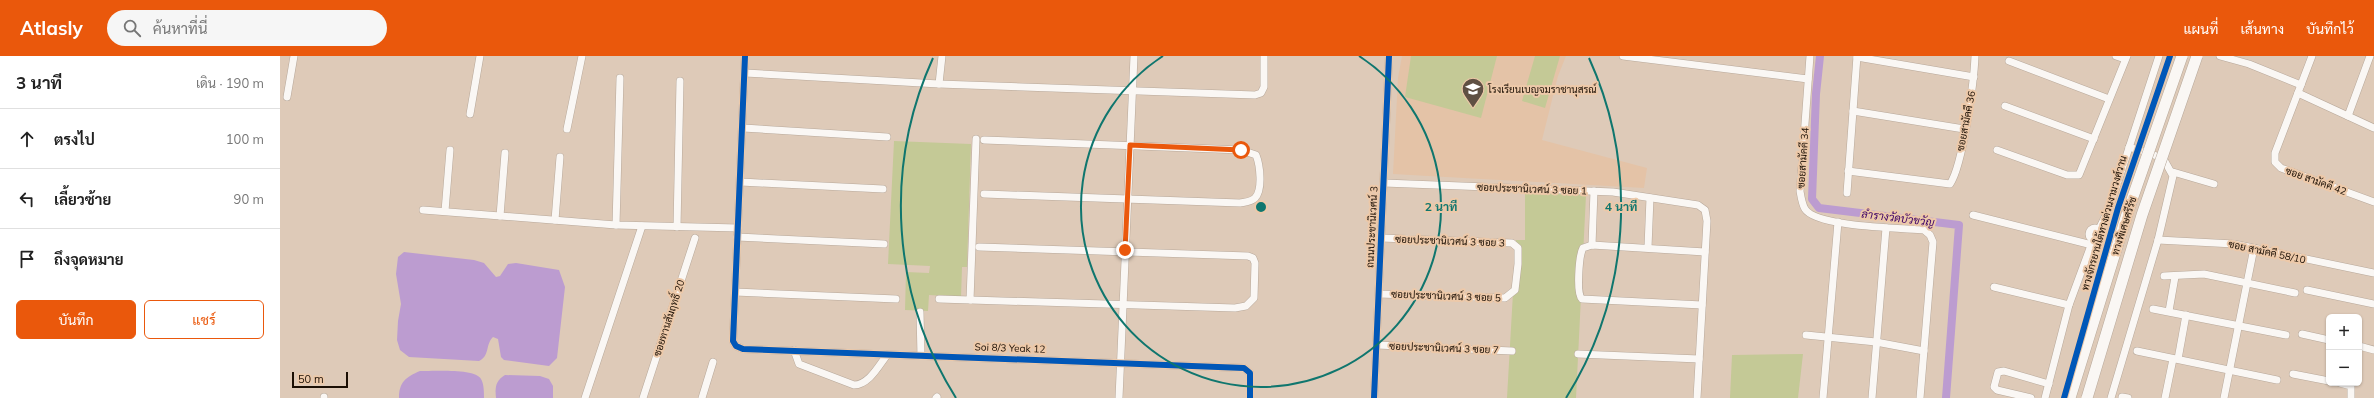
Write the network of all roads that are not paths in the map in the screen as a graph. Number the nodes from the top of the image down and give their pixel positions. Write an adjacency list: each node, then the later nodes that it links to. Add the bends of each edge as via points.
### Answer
1 (294, 56): 33 (street)
2 (480, 56): 37 (street)
3 (582, 56): 41 (street)
4 (745, 56): 24 (street)
5 (942, 56): 29 (street)
6 (1134, 56): 31 (street)
7 (1264, 56): 31 (street, via 1264,87 1261,93 1255,95)
8 (1389, 56): 56 (street, ถนนประชานิเวศน์ 3)
9 (1623, 56): 27 (street)
10 (1810, 56): 27 (street, ซอยสามัคคี 34)
11 (1976, 56): 25 (street, ซอยสามัคคี 36)
12 (2116, 56): 21 (street)
13 (2159, 56): 48 (street)
14 (2182, 56): 149 (highway, ทางพิเศษศรีรัช, bridge, via 2128,211)
15 (2197, 56): 150 (highway, ทางพิเศษศรีรัช, bridge, via 2142,214)
16 (2220, 56): 23 (street)
17 (2252, 56): 23 (street)
18 (2312, 56): 30 (street, ซอย สามัคคี 42)
19 (2370, 56): 38 (street)
20 (1857, 57): 25 (street); 36 (street)
21 (2126, 58): 34 (street)
22 (2009, 61): 34 (street)
23 (2249, 64): 30 (street)
24 (745, 73): 29 (street); 39 (street)
25 (1974, 77): 42 (street, ซอยสามัคคี 36)
26 (620, 78): 71 (street)
27 (1808, 79): 70 (street, ซอยสามัคคี 34, via 1800,191 1805,210 1816,218)
28 (680, 81): 73 (street)
29 (939, 84): 31 (street)
30 (2301, 85): 32 (street, ซอย สามัคคี 42)
31 (1132, 90): 47 (street)
32 (2298, 93): 38 (street); 64 (street, ซอย สามัคคี 42, via 2275,154 2277,165)
33 (287, 97)
34 (2109, 99): 45 (street)
35 (2005, 106): 45 (street)
36 (1853, 111): 42 (street); 53 (street)
37 (470, 114)
38 (2348, 116): 40 (street)
39 (743, 128): 43 (street); 55 (street)
40 (2374, 128)
41 (567, 129)
42 (1964, 129): 53 (street, ซอยสามัคคี 36, via 1950,184)
43 (887, 137)
44 (976, 139): 100 (street)
45 (2094, 139): 50 (street, via 2082,171 2075,176)
46 (984, 140): 47 (street)
47 (1130, 145): 62 (street); 62 (street, via 1251,152 1259,161 1259,191 1255,198 1240,203)
48 (2129, 147): 79 (street, via 2163,158 2173,176); 80 (street, via 2099,229 2094,228 2090,231)
49 (450, 150): 66 (street)
50 (1998, 150)
51 (505, 152): 68 (street)
52 (560, 157): 69 (street)
53 (1848, 172): 60 (street)
54 (2174, 172): 57 (street)
55 (741, 182): 58 (street); 74 (street)
56 (1384, 183): 59 (street, ซอยประชานิเวศน์ 3 ซอย 1); 78 (street, ถนนประชานิเวศน์ 3)
57 (2214, 184)
58 (883, 189)
59 (1594, 191): 63 (street, ซอยประชานิเวศน์ 3 ซอย 1); 82 (street)
60 (1847, 193)
61 (984, 194): 62 (street)
62 (1128, 198): 86 (street)
63 (1650, 198): 84 (street); 87 (street, ซอยประชานิเวศน์ 3 ซอย 1, via 1698,205 1705,210)
64 (2374, 202)
65 (424, 210): 66 (street)
66 (445, 211): 68 (street)
67 (1973, 215): 80 (street)
68 (500, 216): 69 (street)
69 (555, 220): 71 (street)
70 (1838, 222): 75 (street, ซอยสามัคคี 34); 113 (street)
71 (616, 225): 72 (street)
72 (642, 226): 73 (street); 137 (street)
73 (677, 227): 74 (street)
74 (738, 228): 76 (street)
75 (1886, 228): 115 (street); 121 (street, ซอยสามัคคี 34, via 1924,230 1933,242)
76 (737, 237): 81 (street); 95 (street)
77 (695, 238): 138 (street, ซอยทานสัมฤทธิ์ 20)
78 (1381, 238): 88 (street, ซอยประชานิเวศน์ 3 ซอย 3, via 1512,243 1518,252); 97 (street, ถนนประชานิเวศน์ 3)
79 (2158, 240): 85 (street, ซอย สามัคคี 58/10, via 2224,243); 151 (street)
80 (2092, 242): 104 (street)
81 (884, 244)
82 (1592, 245): 84 (street); 103 (street, via 1581,251 1579,297 1587,301)
83 (979, 247): 86 (street)
84 (1648, 247): 87 (street)
85 (2254, 248): 89 (street, ซอย สามัคคี 58/10); 92 (street)
86 (1125, 250): 101 (street); 101 (street, via 1248,256 1253,258 1255,263 1254,298 1250,303 1235,308)
87 (1705, 252): 103 (street, ซอยประชานิเวศน์ 3 ซอย 1)
88 (1517, 271): 97 (street, ซอยประชานิเวศน์ 3 ซอย 5, via 1515,290 1505,298)
89 (2374, 273)
90 (2164, 276): 91 (street)
91 (2176, 277): 92 (street, via 2204,274); 106 (street)
92 (2248, 283): 96 (street); 109 (street)
93 (1994, 286): 104 (street)
94 (2307, 290): 102 (street)
95 (735, 292): 98 (street); 118 (street, Soi 8/3 Yeak 12, via 733,341 736,346 743,349)
96 (2295, 293)
97 (1379, 294): 116 (street, ถนนประชานิเวศน์ 3)
98 (896, 298)
99 (939, 299): 100 (street)
100 (970, 300): 101 (street)
101 (1123, 304): 129 (street)
102 (2374, 304)
103 (1702, 305): 126 (street, ซอยประชานิเวศน์ 3 ซอย 1)
104 (2069, 305): 134 (street)
105 (2153, 309): 106 (street)
106 (2169, 311): 108 (street)
107 (920, 312): 125 (street)
108 (2186, 315): 109 (street); 127 (street)
109 (2239, 327): 112 (street); 130 (street)
110 (2302, 334): 114 (street)
111 (1806, 335): 113 (street)
112 (2286, 335)
113 (1828, 336): 115 (street); 144 (street)
114 (2326, 339)
115 (1876, 342): 121 (street); 145 (street)
116 (1376, 346): 120 (street, ซอยประชานิเวศน์ 3 ซอย 7); 142 (street, ถนนประชานิเวศน์ 3)
117 (2362, 347): 119 (street)
118 (794, 350): 123 (street, Soi 8/3 Yeak 12); 123 (street, via 799,364 854,385 868,380)
119 (2374, 350)
120 (1512, 351)
121 (1924, 351): 146 (street)
122 (2137, 351): 127 (street)
123 (887, 354): 125 (street, Soi 8/3 Yeak 12)
124 (1578, 354): 126 (street)
125 (921, 356): 129 (street, Soi 8/3 Yeak 12)
126 (1699, 359): 143 (street, ซอยประชานิเวศน์ 3 ซอย 1)
127 (2176, 359): 130 (street); 152 (street)
128 (713, 362): 136 (street)
129 (1120, 362): 140 (street); 141 (street, Soi 8/3 Yeak 12, via 1244,368 1250,373)
130 (2230, 371): 132 (street); 153 (street)
131 (2293, 374): 133 (street)
132 (2277, 380)
133 (2326, 380)
134 (2049, 384): 147 (street, via 2004,371 1998,372 1994,387 1997,390); 148 (street)
135 (2351, 386): 154 (street)
136 (702, 397): 139 (street)
137 (585, 398)
138 (643, 398)
139 (711, 398)
140 (1119, 398)
141 (1250, 398)
142 (1374, 398)
143 (1697, 398)
144 (1823, 398)
145 (1872, 398)
146 (1920, 398)
147 (2031, 398)
148 (2045, 398)
149 (2070, 398)
150 (2087, 398)
151 (2111, 398)
152 (2165, 398)
153 (2224, 398)
154 (2351, 398)

